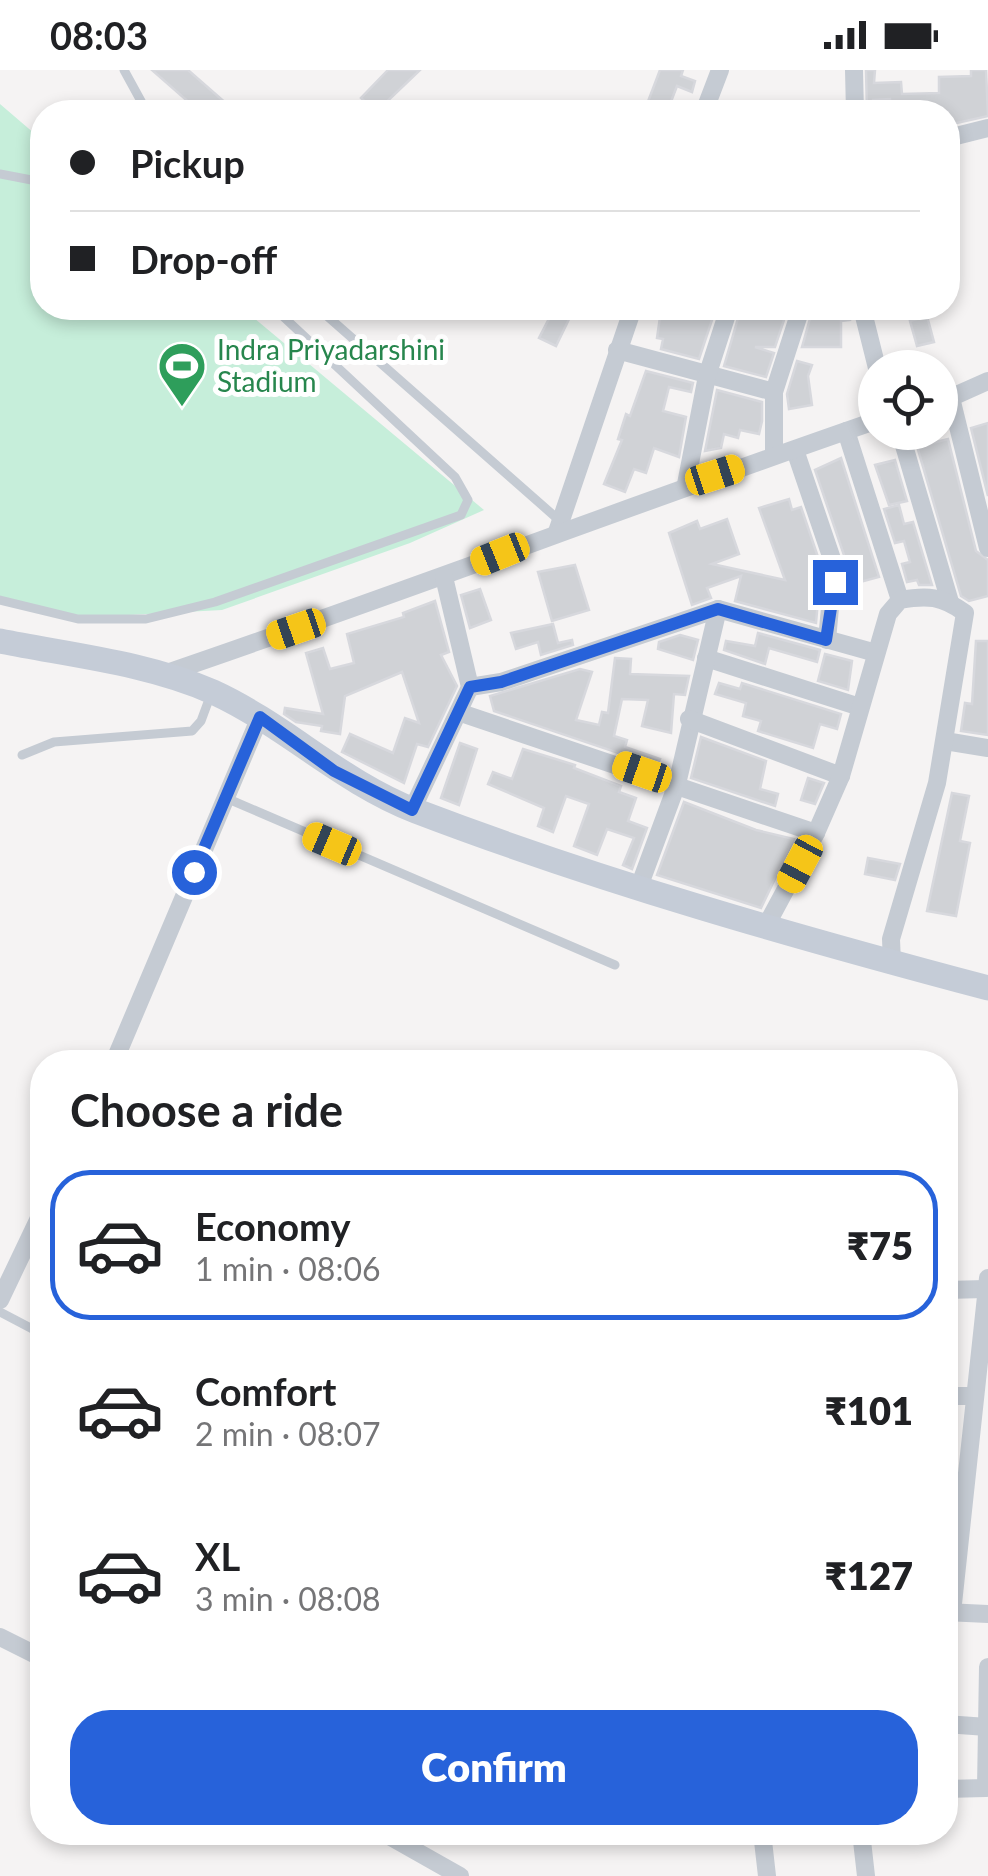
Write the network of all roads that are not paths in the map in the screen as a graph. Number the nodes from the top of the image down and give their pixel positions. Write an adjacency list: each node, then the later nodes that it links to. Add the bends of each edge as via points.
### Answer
1 (124, 70): 4 (lane)
2 (720, 70): 5 (street)
3 (854, 70): 6 (street)
4 (140, 100)
5 (709, 100)
6 (855, 100)
7 (988, 128): 8 (street)
8 (960, 135)
9 (0, 174): 10 (lane)
10 (30, 180)
11 (287, 320): 33 (lane, via 455,477 468,500 460,515 215,602 146,619 78,619)
12 (331, 320): 30 (lane)
13 (628, 320): 17 (street)
14 (725, 320): 19 (street)
15 (797, 320): 21 (street)
16 (865, 320): 18 (street)
17 (617, 350): 19 (street); 30 (street)
18 (872, 350)
19 (707, 376): 21 (street); 29 (street)
20 (988, 382): 22 (street)
21 (774, 392): 28 (street)
22 (958, 395)
23 (858, 428): 24 (street)
24 (846, 432): 26 (street); 34 (street)
25 (958, 442): 31 (street)
26 (795, 450): 28 (street); 37 (street, via 834,564)
27 (905, 450): 35 (street)
28 (774, 455): 29 (street)
29 (686, 484): 30 (street)
30 (559, 527): 32 (street)
31 (988, 548)
32 (444, 576): 41 (street); 42 (street)
33 (0, 600)
34 (900, 600): 35 (street, via 927,595); 39 (street, via 888,614)
35 (950, 602): 48 (street, via 964,614)
36 (718, 609): 37 (street); 40 (street); 42 (street)
37 (826, 640): 39 (street)
38 (0, 641): 41 (main road)
39 (876, 654): 44 (street)
40 (706, 658): 44 (street); 47 (street)
41 (164, 674): 43 (main road)
42 (470, 687): 45 (street)
43 (212, 692): 46 (main road); 50 (lane, via 192,731 66,740)
44 (860, 707): 51 (street)
45 (461, 712): 52 (street); 54 (street)
46 (260, 717): 53 (street); 54 (main road, via 334,771)
47 (689, 719): 51 (street); 52 (street)
48 (944, 741): 49 (street); 58 (street, via 924,833 890,938)
49 (988, 748)
50 (22, 755)
51 (841, 776): 55 (street)
52 (676, 784): 55 (street); 56 (street)
53 (226, 798): 59 (lane); 61 (street)
54 (412, 810): 56 (main road)
55 (816, 833): 57 (street)
56 (638, 887): 57 (main road)
57 (766, 926): 58 (main road)
58 (892, 963): 60 (main road)
59 (614, 965)
60 (988, 988)
61 (124, 1050)
62 (30, 1237): 65 (street)
63 (987, 1283): 64 (street); 68 (street)
64 (958, 1288)
65 (0, 1300)
66 (0, 1312): 67 (lane)
67 (30, 1328)
68 (979, 1388): 69 (street)
69 (958, 1540)
70 (958, 1612): 71 (street)
71 (988, 1614)
72 (0, 1636): 73 (street)
73 (30, 1652)
74 (988, 1667): 76 (street)
75 (958, 1725): 76 (street)
76 (986, 1727): 77 (street)
77 (987, 1759): 78 (street)
78 (987, 1788): 79 (street)
79 (958, 1789)
80 (405, 1845): 83 (street)
81 (763, 1845): 84 (street)
82 (862, 1845): 85 (street)
83 (460, 1876)
84 (767, 1876)
85 (866, 1876)

